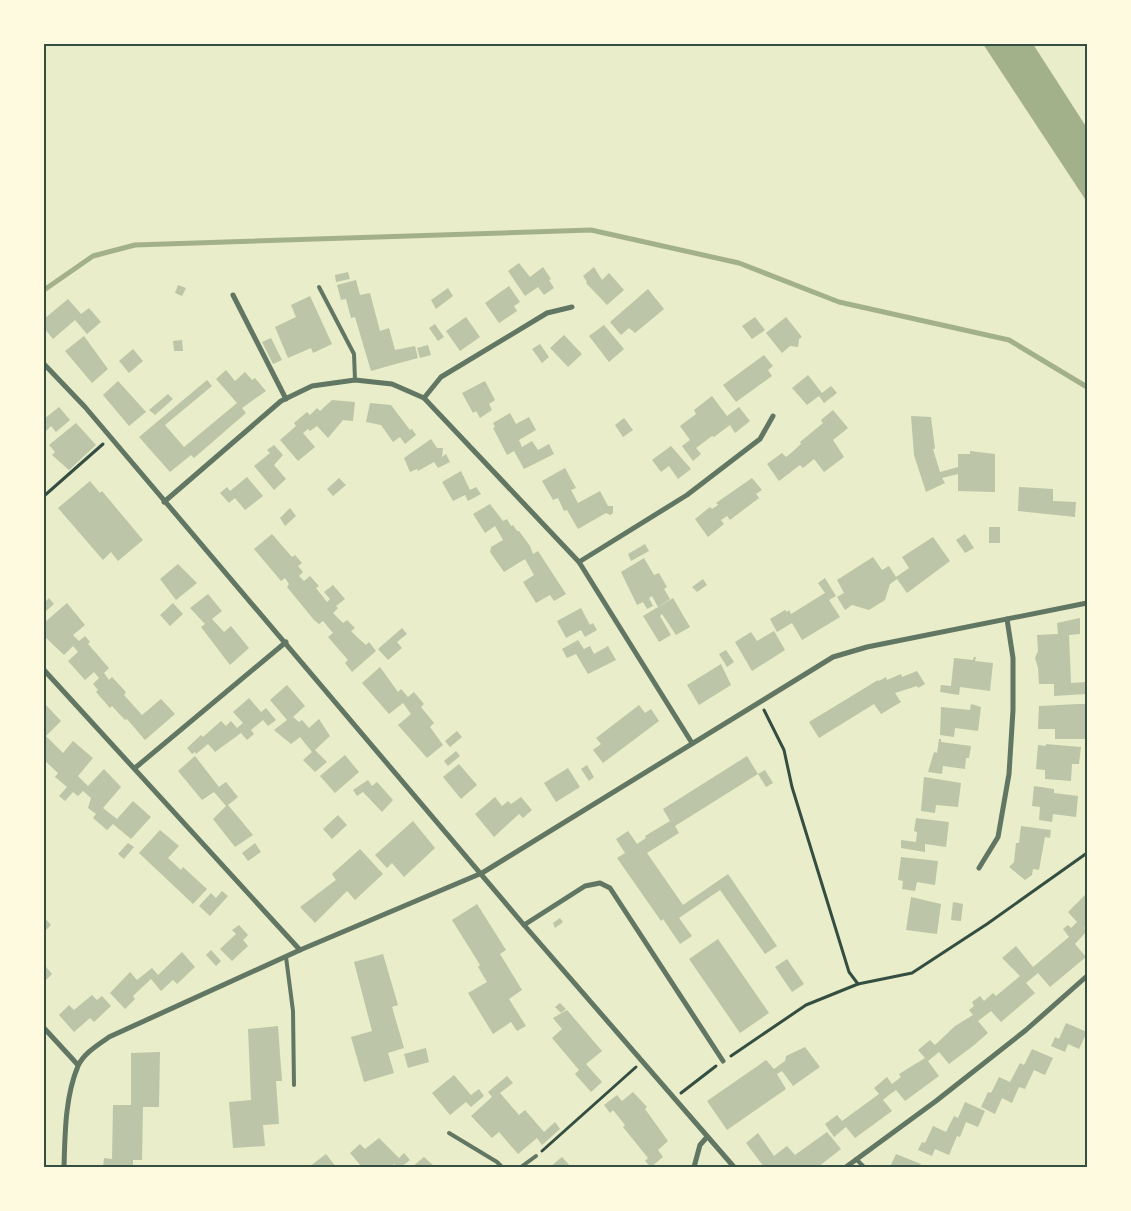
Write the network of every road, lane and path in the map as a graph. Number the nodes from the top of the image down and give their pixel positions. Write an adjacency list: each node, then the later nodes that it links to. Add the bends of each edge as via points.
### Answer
1 (319, 287): 5 (lane, via 354,354)
2 (233, 294): 7 (street)
3 (572, 308): 6 (street, via 547,313 441,377)
4 (44, 364): 9 (street)
5 (355, 380): 6 (street, via 392,384); 7 (street, via 312,386)
6 (424, 398): 12 (street)
7 (286, 399): 11 (street)
8 (774, 416): 12 (street, via 760,439 687,495)
9 (110, 437): 10 (path); 11 (street)
10 (44, 496)
11 (164, 502): 15 (street)
12 (579, 562): 18 (street)
13 (1087, 603): 14 (street)
14 (1007, 619): 17 (street, via 867,647 833,657); 21 (street, via 1011,637 1014,710 1009,774 998,837)
15 (286, 642): 19 (street); 22 (street)
16 (44, 670): 19 (street)
17 (758, 702): 18 (street); 27 (path, via 784,750 792,787 849,972)
18 (692, 743): 22 (street)
19 (136, 768): 24 (street)
20 (1087, 853): 27 (path, via 912,973)
21 (979, 868)
22 (482, 873): 23 (street); 24 (street)
23 (524, 925): 29 (street, via 585,886 600,883 610,888); 30 (street)
24 (300, 950): 25 (street)
25 (286, 957): 31 (street, via 109,1037 90,1050); 32 (lane, via 293,1011)
26 (1087, 976): 37 (street, via 1026,1030)
27 (858, 984): 29 (path, via 806,1005)
28 (44, 1028): 31 (street)
29 (723, 1061): 33 (path)
30 (642, 1062): 33 (street); 36 (path)
31 (78, 1065): 38 (street, via 66,1117)
32 (294, 1085)
33 (674, 1098): 35 (street)
34 (449, 1133): 39 (lane)
35 (707, 1137): 41 (street, via 700,1145); 42 (street)
36 (536, 1156): 40 (lane)
37 (856, 1159): 43 (street); 44 (lane)
38 (64, 1167)
39 (502, 1167)
40 (521, 1167)
41 (694, 1167)
42 (734, 1167)
43 (846, 1167)
44 (864, 1167)

